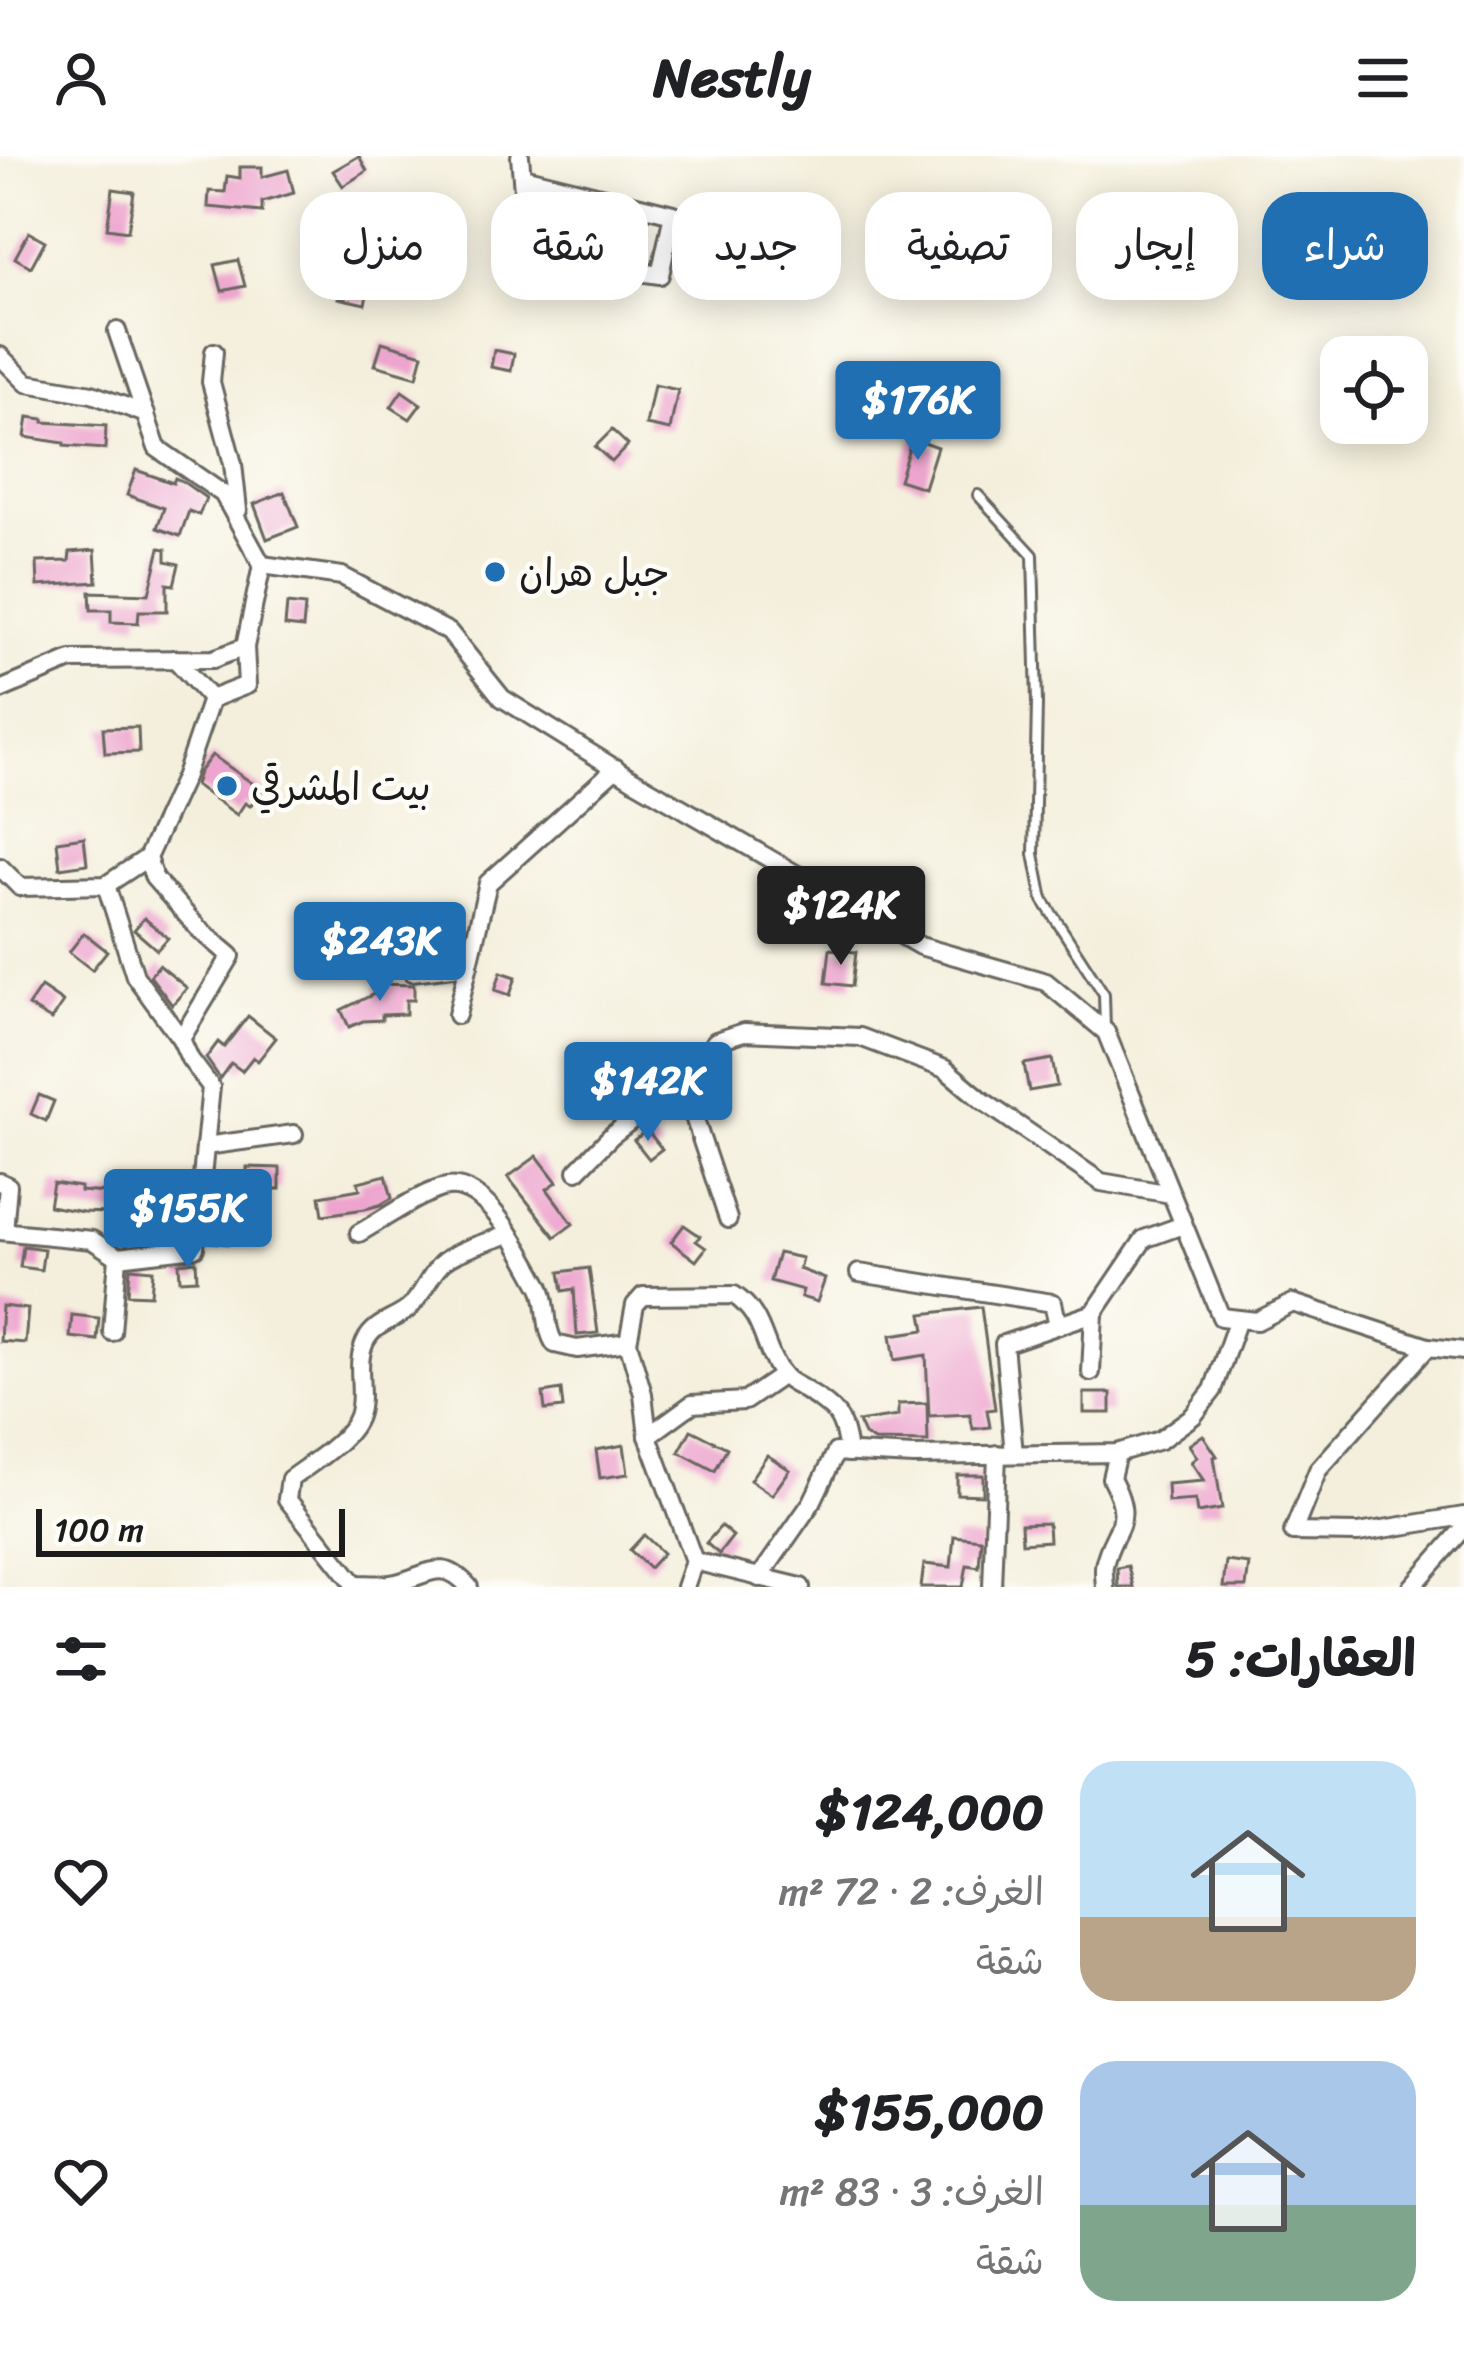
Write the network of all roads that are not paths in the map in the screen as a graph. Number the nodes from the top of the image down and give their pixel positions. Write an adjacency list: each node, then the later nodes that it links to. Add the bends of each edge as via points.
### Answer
1 (520, 156): 2 (street)
2 (523, 177): 2 (street, via 674,214 660,275 618,269 523,190)
3 (116, 331): 6 (street)
4 (214, 352): 8 (street, via 212,382)
5 (0, 356): 6 (street, via 27,383)
6 (146, 414): 8 (street, via 158,448 223,494)
7 (978, 495): 21 (lane, via 1033,555 1034,854 1043,900 1104,994)
8 (239, 523): 9 (street)
9 (262, 566): 10 (street); 14 (street, via 343,576 449,632 502,698)
10 (245, 646): 11 (street, via 213,659); 13 (street, via 247,685)
11 (175, 659): 12 (street, via 71,660); 13 (street)
12 (0, 690)
13 (211, 699): 15 (street)
14 (616, 768): 18 (street, via 488,883); 21 (street, via 920,946 1046,982)
15 (147, 858): 17 (street); 22 (street, via 154,878 231,956)
16 (0, 867): 17 (street, via 20,887)
17 (106, 885): 22 (street, via 135,976)
18 (469, 964): 19 (street); 20 (street)
19 (412, 971)
20 (457, 1016)
21 (1106, 1032): 28 (street)
22 (181, 1039): 25 (street, via 211,1087)
23 (682, 1081): 26 (street); 28 (street, via 716,1041 744,1032 860,1036 945,1069 1101,1183); 29 (street)
24 (293, 1134): 25 (street)
25 (205, 1146): 34 (street, via 195,1248)
26 (577, 1171)
27 (0, 1182): 31 (street, via 8,1186)
28 (1171, 1194): 30 (street)
29 (728, 1219)
30 (1183, 1225): 36 (street, via 1144,1239); 37 (street, via 1221,1317)
31 (2, 1231): 34 (street, via 92,1240)
32 (359, 1233): 33 (street, via 452,1186 488,1203)
33 (509, 1234): 40 (street, via 542,1287 555,1344); 53 (street, via 444,1260 413,1305 375,1328 360,1357 359,1415 290,1479 287,1499)
34 (118, 1257): 39 (street)
35 (859, 1273): 38 (street, via 1053,1303)
36 (1094, 1312): 38 (street); 43 (street)
37 (1238, 1319): 41 (street, via 1257,1321 1293,1303); 47 (street, via 1202,1406 1160,1440)
38 (1058, 1325): 48 (street, via 1004,1344)
39 (112, 1332)
40 (628, 1342): 44 (street, via 643,1296 734,1295 760,1323); 45 (street)
41 (1427, 1348): 42 (street); 49 (street, via 1318,1470 1293,1532 1358,1533)
42 (1464, 1351)
43 (1091, 1372)
44 (783, 1376): 45 (street, via 745,1401 692,1404); 46 (street, via 836,1412)
45 (647, 1436): 51 (street)
46 (848, 1453): 48 (street); 52 (street, via 836,1452)
47 (1117, 1453): 48 (street); 58 (street, via 1112,1478 1123,1521 1103,1567)
48 (1006, 1454): 57 (street)
49 (1464, 1516)
50 (1464, 1528): 59 (street)
51 (694, 1561): 52 (street); 55 (street)
52 (759, 1578): 56 (street)
53 (355, 1586): 54 (street, via 448,1570)
54 (469, 1587)
55 (685, 1587)
56 (801, 1587)
57 (992, 1587)
58 (1105, 1587)
59 (1412, 1587)

